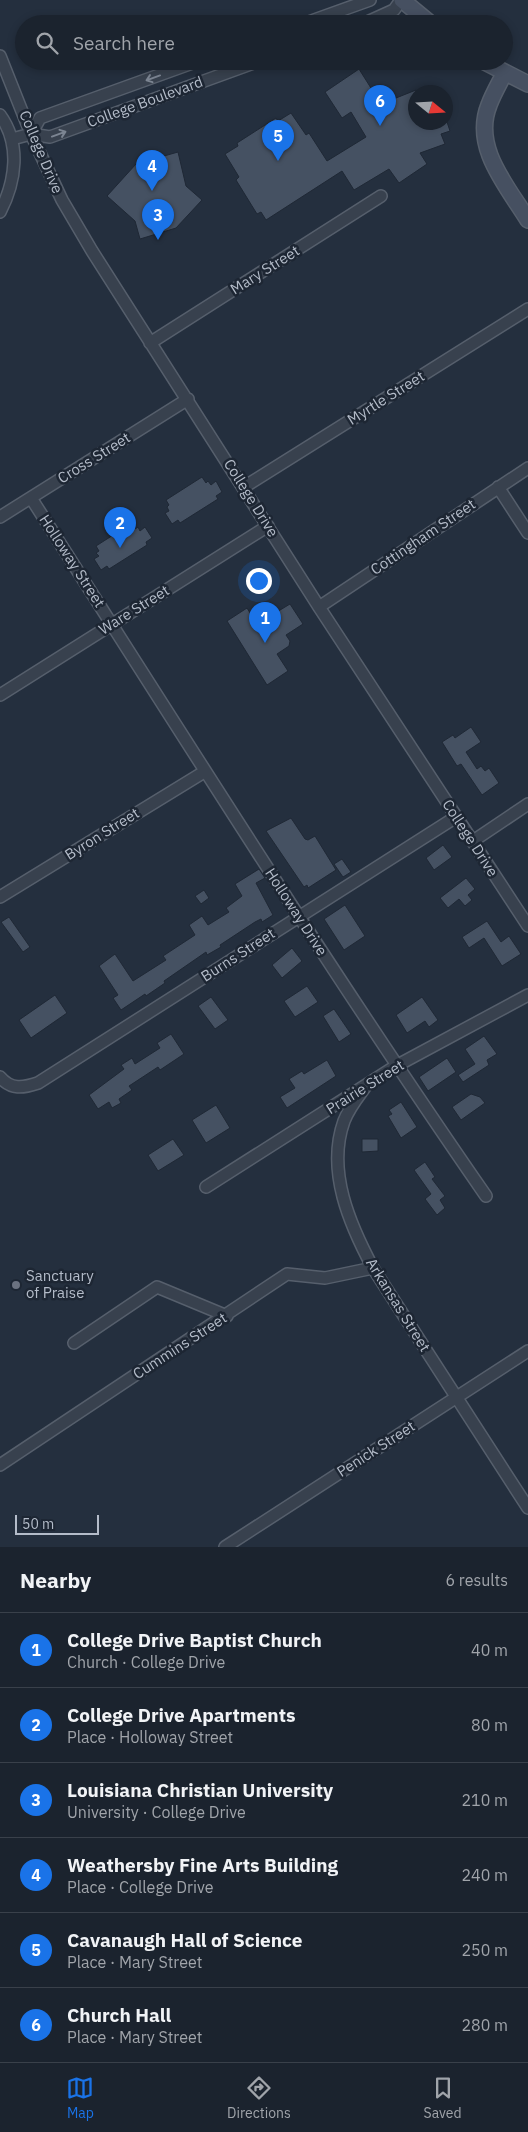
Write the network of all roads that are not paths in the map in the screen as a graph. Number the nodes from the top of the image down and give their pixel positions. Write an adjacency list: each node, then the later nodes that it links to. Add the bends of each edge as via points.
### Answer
1 (370, 0): 3 (street)
2 (402, 0): 4 (street, via 394,10); 5 (main road)
3 (328, 15)
4 (383, 15)
5 (420, 15)
6 (0, 56): 13 (street, College Drive)
7 (173, 70): 13 (street, College Boulevard, one-way to 13, via 40,118)
8 (234, 70): 13 (street, College Boulevard, one-way to 8, via 50,137)
9 (498, 70): 10 (main road)
10 (504, 74): 11 (main road); 17 (main road, via 488,106 485,145)
11 (528, 84)
12 (0, 114): 14 (street)
13 (31, 134): 14 (street, College Boulevard); 19 (street, College Drive, via 72,217)
14 (12, 139): 16 (street, via 15,158 12,177 9,195)
15 (381, 196): 19 (street, Mary Street)
16 (0, 212)
17 (528, 220)
18 (528, 309): 22 (street, Myrtle Street)
19 (150, 343): 20 (street, College Drive)
20 (188, 399): 22 (street, College Drive); 24 (street, Cross Street)
21 (528, 468): 23 (street, Cottingham Street)
22 (244, 487): 26 (street, College Drive)
23 (498, 487): 27 (street); 28 (street, Cottingham Street)
24 (31, 498): 25 (street, Cross Street); 29 (street, Holloway Street)
25 (0, 517)
26 (268, 526): 28 (street, College Drive); 29 (street, Ware Street)
27 (528, 533)
28 (319, 607): 33 (street, College Drive)
29 (112, 624): 30 (street, Ware Street); 31 (street, Holloway Drive)
30 (0, 695)
31 (204, 772): 35 (street, Byron Street); 36 (street, Holloway Drive)
32 (528, 804): 34 (street)
33 (456, 817): 34 (street, College Drive); 36 (street, Burns Street)
34 (473, 841): 37 (street, College Drive)
35 (0, 897)
36 (299, 916): 39 (street, Holloway Drive); 40 (street, Burns Street, via 38,1084 18,1088)
37 (528, 926)
38 (528, 995): 39 (street, Prairie Street)
39 (396, 1066): 41 (street, Prairie Street); 43 (street, Holloway Drive)
40 (0, 1077)
41 (366, 1086): 42 (street, Prairie Street); 44 (street, Arkansas Street, via 344,1121 338,1158 348,1213)
42 (206, 1187)
43 (486, 1196)
44 (373, 1268): 45 (street, Cummins Street, via 325,1278 287,1274); 48 (street, Arkansas Street)
45 (227, 1316): 46 (street, via 157,1287); 49 (street, Cummins Street)
46 (74, 1343)
47 (528, 1351): 48 (street, Penick Street)
48 (456, 1397): 50 (street, Arkansas Street); 51 (street, Penick Street)
49 (0, 1465)
50 (528, 1508)
51 (225, 1547)

